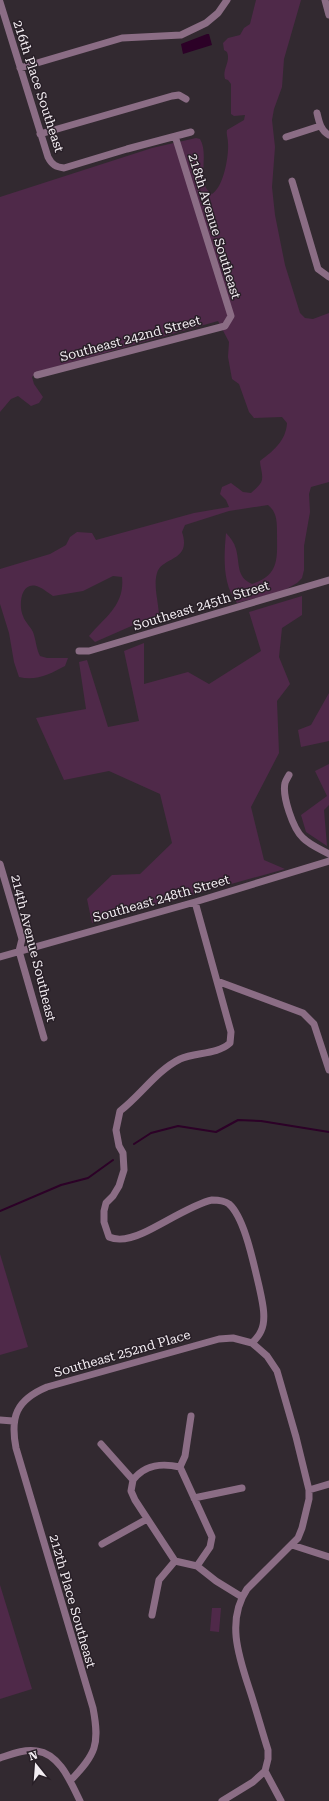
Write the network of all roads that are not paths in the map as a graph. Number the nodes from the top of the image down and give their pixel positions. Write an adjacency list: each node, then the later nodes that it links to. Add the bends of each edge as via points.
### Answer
1 (227, 0): 5 (street, via 218,13 206,23 181,35 122,38)
2 (325, 0): 4 (street)
3 (0, 2): 5 (street, 216th Place Southeast)
4 (329, 15)
5 (20, 68): 10 (street, 216th Place Southeast)
6 (186, 99): 10 (street, via 179,95 172,96)
7 (317, 113): 8 (street)
8 (320, 126): 11 (street); 13 (street)
9 (191, 132): 12 (street)
10 (40, 134): 12 (street, 216th Place Southeast, via 52,164 64,168)
11 (329, 135)
12 (175, 136): 16 (street, 218th Avenue Southeast, via 230,316)
13 (286, 137)
14 (292, 181): 15 (street, via 318,268)
15 (329, 277)
16 (228, 323): 17 (street, Southeast 242nd Street)
17 (38, 375)
18 (329, 580): 19 (street, Southeast 245th Street, via 89,651)
19 (79, 651)
20 (289, 775): 21 (street, via 285,784 285,794 294,826 302,837)
21 (329, 854)
22 (329, 861): 24 (street, Southeast 248th Street)
23 (0, 864): 25 (street, 214th Avenue Southeast, via 22,939)
24 (195, 902): 25 (street, Southeast 248th Street); 27 (street)
25 (19, 951): 26 (street, Southeast 248th Street); 28 (street, 214th Avenue Southeast)
26 (0, 957)
27 (217, 981): 29 (street, via 303,1012 314,1024); 30 (street, via 231,1032 230,1044 224,1048 182,1058 165,1068 120,1111 116,1130 124,1170 119,1186 106,1203 104,1222 109,1237 123,1240 151,1230 203,1203 219,1200 228,1203 235,1211 251,1252 263,1308 261,1332)
28 (44, 1038)
29 (329, 1070)
30 (252, 1344): 33 (street, Southeast 252nd Place, via 233,1338 219,1339 47,1387 37,1391 21,1405); 39 (street, via 267,1356 277,1371)
31 (190, 1416): 35 (street, via 185,1456)
32 (0, 1420): 33 (street)
33 (13, 1421): 51 (street, 212th Place Southeast, via 16,1448 93,1708 96,1726 94,1750 86,1764)
34 (101, 1444): 36 (street)
35 (180, 1467): 36 (street, via 163,1464 154,1466 142,1471); 40 (street)
36 (133, 1480): 41 (street, via 132,1495)
37 (329, 1484): 39 (street)
38 (242, 1488): 40 (street)
39 (309, 1490): 43 (street, via 308,1509 302,1528)
40 (194, 1498): 46 (street, via 212,1537 210,1547)
41 (147, 1519): 42 (street); 45 (street)
42 (102, 1544)
43 (292, 1545): 44 (street); 47 (street, via 252,1582)
44 (329, 1557)
45 (175, 1561): 46 (street); 48 (street, via 159,1580)
46 (196, 1566): 47 (street)
47 (242, 1597): 50 (street, via 235,1629 236,1641 268,1750)
48 (152, 1615)
49 (0, 1758): 51 (street, via 29,1751 46,1753 58,1762)
50 (265, 1771): 53 (street, via 253,1782); 54 (street)
51 (70, 1781): 52 (street)
52 (80, 1801)
53 (222, 1801)
54 (281, 1801)

